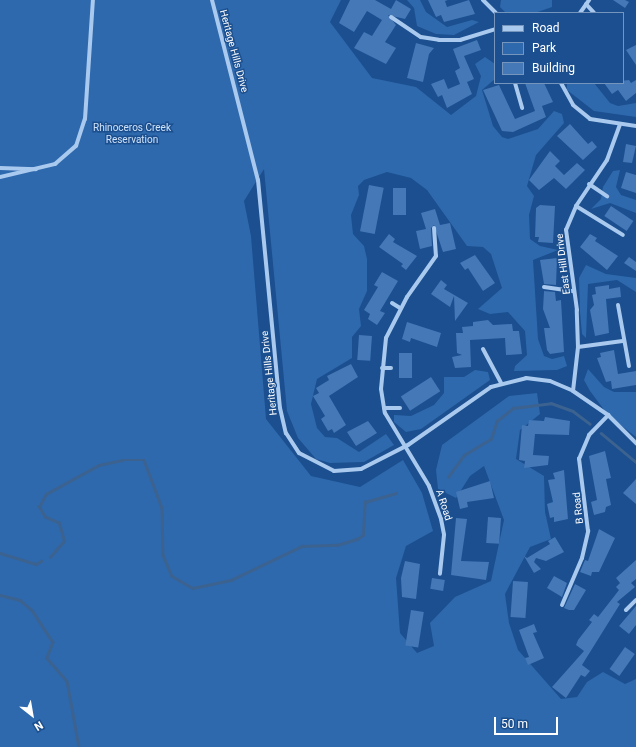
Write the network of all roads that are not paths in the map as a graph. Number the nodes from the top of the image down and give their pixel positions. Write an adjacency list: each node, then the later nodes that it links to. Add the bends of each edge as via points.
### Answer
1 (93, 0): 16 (street, via 87,102 82,134 66,156)
2 (212, 0): 42 (street, Heritage Hills Drive, via 258,180 280,408 286,433 309,461 334,471 368,466)
3 (483, 0): 5 (street)
4 (587, 2): 6 (street); 7 (street)
5 (495, 12)
6 (581, 12)
7 (593, 12)
8 (391, 17): 9 (street, via 421,37 439,40 460,40)
9 (494, 29)
10 (515, 84): 12 (street)
11 (561, 84): 13 (street, via 566,96 581,113 600,122)
12 (522, 108)
13 (620, 126): 14 (street); 18 (street, East Hill Drive, via 607,160)
14 (636, 126)
15 (0, 168): 16 (street)
16 (41, 169): 17 (street)
17 (0, 178)
18 (589, 184): 19 (street); 20 (street, East Hill Drive)
19 (607, 196)
20 (576, 206): 22 (street); 26 (street, East Hill Drive, via 566,230)
21 (434, 228): 23 (street)
22 (623, 235)
23 (436, 256): 24 (street); 29 (street)
24 (442, 258)
25 (544, 287): 26 (street)
26 (574, 291): 31 (street, East Hill Drive)
27 (392, 303): 29 (street)
28 (618, 305): 30 (street)
29 (400, 308): 34 (street, via 386,338)
30 (623, 341): 31 (street); 33 (street)
31 (578, 347): 37 (street, East Hill Drive)
32 (483, 349): 36 (street)
33 (629, 366)
34 (382, 368): 35 (street); 38 (street)
35 (391, 368)
36 (501, 383): 37 (street, Heritage Hills Drive, via 538,378); 42 (street, Heritage Hills Drive)
37 (572, 391): 40 (street, Heritage Hills Drive)
38 (384, 408): 39 (street); 42 (street, A Road)
39 (400, 408)
40 (608, 415): 41 (street, Heritage Hills Drive); 45 (street, B Road, via 587,439 580,459 588,532 582,558)
41 (636, 443)
42 (408, 445): 43 (street, A Road, via 441,519 444,535)
43 (440, 574)
44 (636, 600): 46 (street)
45 (562, 604)
46 (626, 610)

